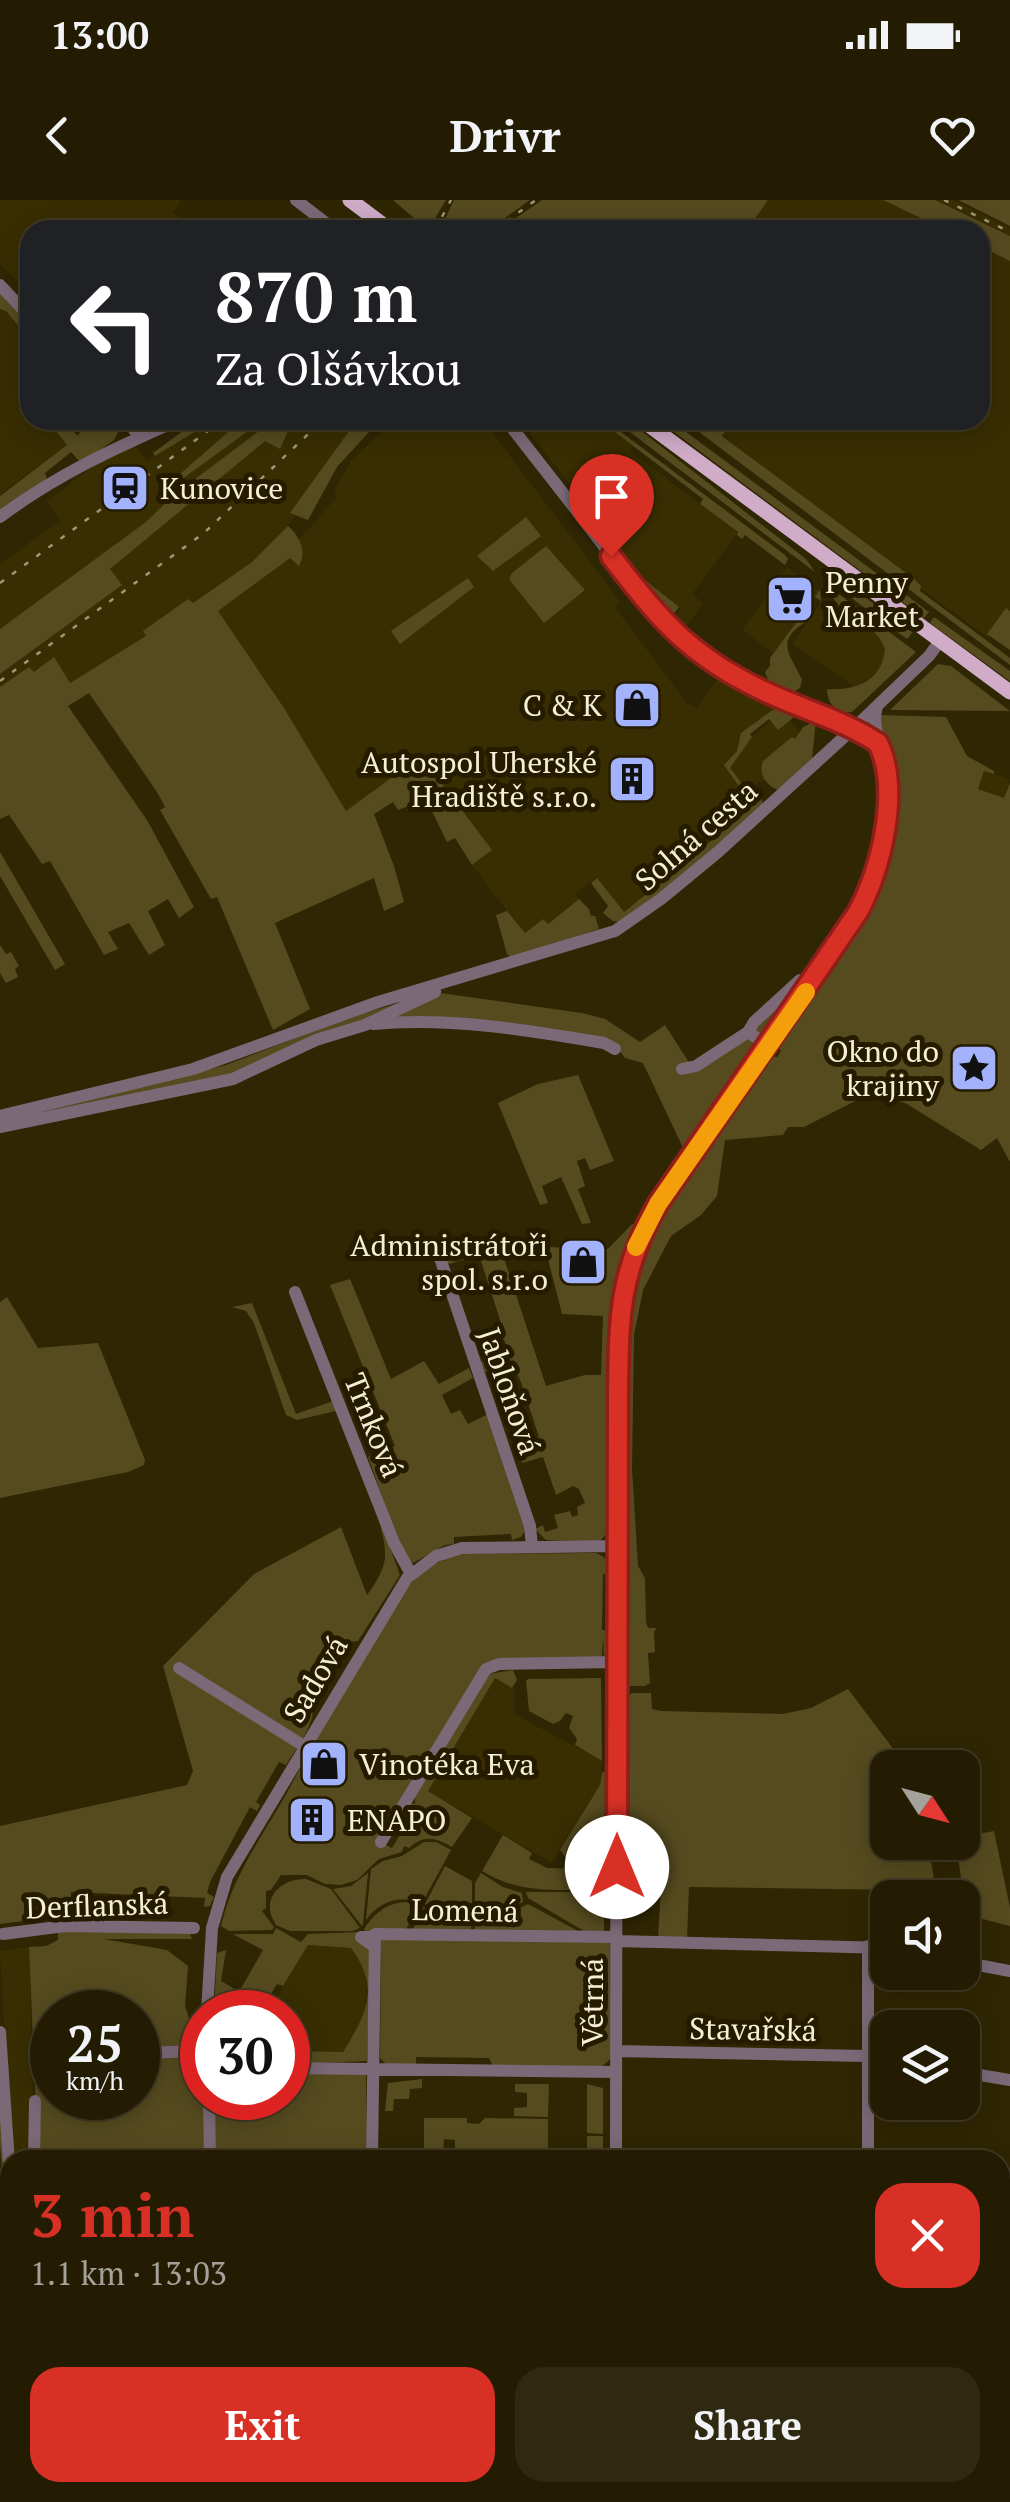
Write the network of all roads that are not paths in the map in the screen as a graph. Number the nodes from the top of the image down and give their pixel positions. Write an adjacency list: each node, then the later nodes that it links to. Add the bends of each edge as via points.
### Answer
1 (296, 200): 3 (street)
2 (350, 200): 4 (main road)
3 (322, 220)
4 (377, 220)
5 (0, 285): 6 (street)
6 (20, 306)
7 (134, 430): 11 (street)
8 (153, 430): 11 (street)
9 (514, 430): 16 (street, via 677,636 766,692)
10 (655, 430): 13 (main road)
11 (138, 436): 12 (street, via 46,483)
12 (0, 516)
13 (940, 641): 14 (main road); 15 (street, Solná cesta)
14 (1010, 692)
15 (876, 706): 17 (street, Solná cesta); 18 (street, Větrná)
16 (823, 715): 17 (street); 19 (street, via 836,730)
17 (854, 728): 18 (street); 19 (street, Solná cesta)
18 (878, 743): 24 (street, Větrná, via 886,822 869,892)
19 (834, 748): 21 (street, Solná cesta, via 625,926)
20 (800, 980): 23 (street)
21 (436, 985): 22 (street, Solná cesta, via 431,996); 27 (street, Solná cesta, via 193,1069)
22 (365, 1025): 25 (street, via 498,1025); 28 (street, Solná cesta, via 233,1079)
23 (748, 1032): 24 (street); 26 (street)
24 (767, 1046): 31 (street, Větrná, via 658,1204 630,1264 619,1319)
25 (615, 1049)
26 (682, 1068)
27 (0, 1116)
28 (0, 1128)
29 (438, 1252): 32 (street, Jabloňová)
30 (295, 1292): 33 (street, Trnková)
31 (618, 1546): 32 (street, Sadová); 34 (street, Větrná)
32 (532, 1547): 33 (street, Sadová, via 456,1549)
33 (411, 1574): 36 (street, Sadová)
34 (617, 1662): 37 (street, via 486,1669); 40 (street, Větrná)
35 (178, 1668): 36 (street)
36 (304, 1746): 44 (street, Sadová, via 223,1887 212,1928)
37 (381, 1842)
38 (194, 1928): 39 (street, Derflanská, via 65,1926)
39 (2, 1934)
40 (617, 1939): 41 (street, Lomená); 46 (street, Větrná); 49 (street, Lomená, via 406,1934 375,1942)
41 (868, 1946): 47 (street)
42 (980, 1965): 43 (street)
43 (1010, 1970)
44 (208, 1990)
45 (0, 2032): 55 (street)
46 (616, 2052): 47 (street, Stavařská); 50 (street, Větrná)
47 (868, 2056): 60 (street)
48 (310, 2068): 49 (street)
49 (374, 2069): 50 (street); 58 (street, Lomená)
50 (616, 2072): 59 (street, Větrná)
51 (980, 2075): 52 (street)
52 (1010, 2080)
53 (34, 2120): 56 (street)
54 (209, 2120): 57 (street)
55 (8, 2150)
56 (34, 2150)
57 (210, 2150)
58 (372, 2150)
59 (616, 2150)
60 (868, 2150)

